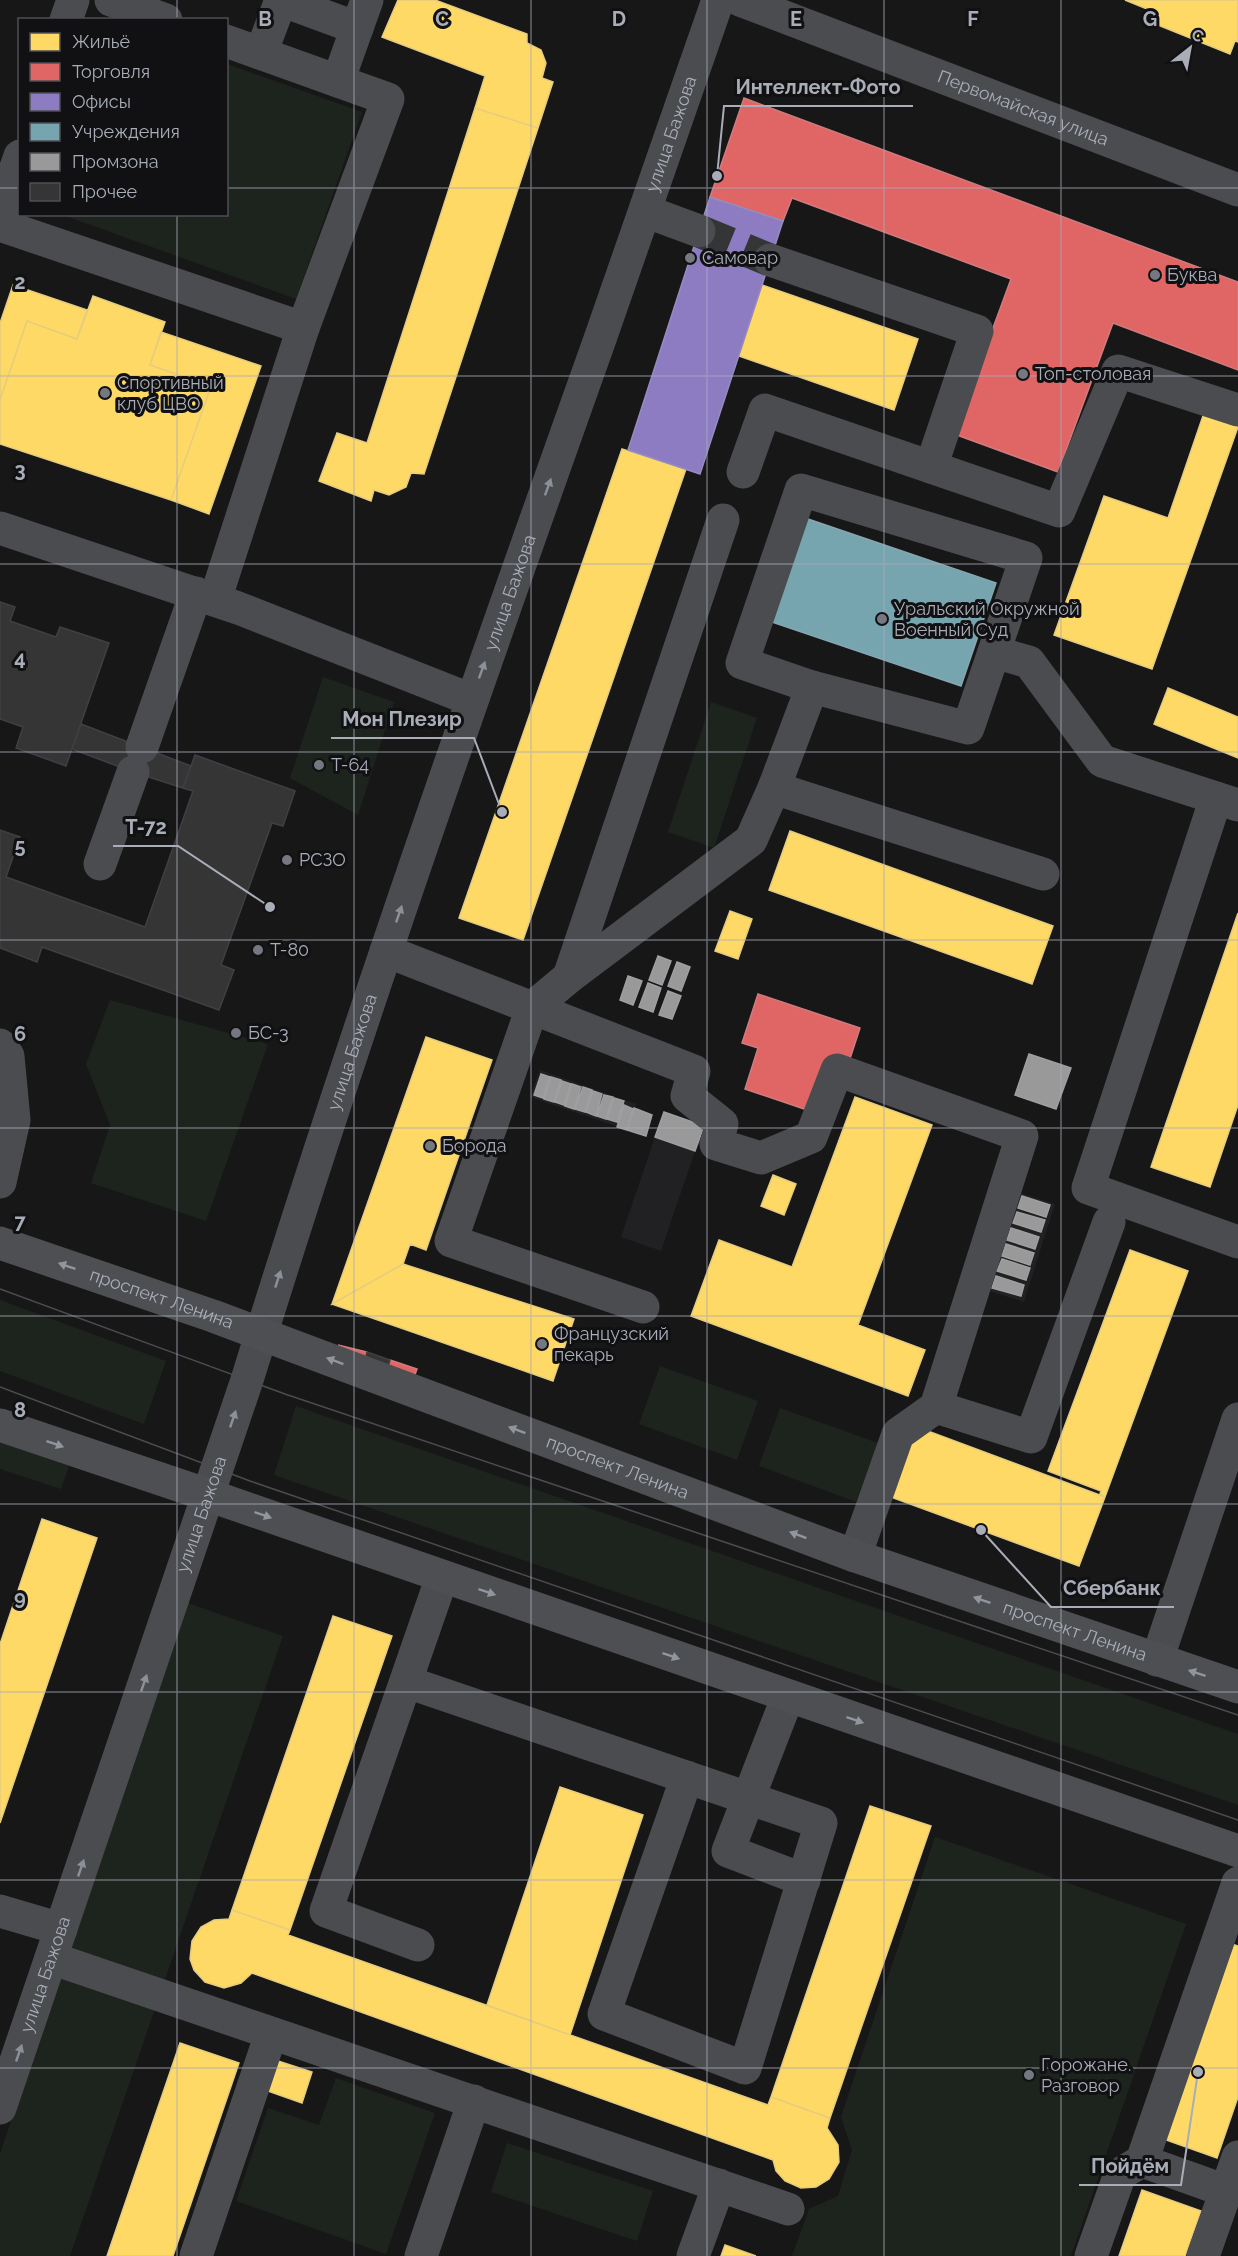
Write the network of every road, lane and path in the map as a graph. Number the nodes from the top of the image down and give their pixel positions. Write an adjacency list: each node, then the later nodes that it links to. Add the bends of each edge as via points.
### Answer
1 (73, 0): 6 (street)
2 (111, 0): 7 (street)
3 (718, 0): 13 (street, улица Бажова)
4 (740, 0): 12 (street, Первомайская улица)
5 (362, 14): 9 (street, via 281,0); 10 (street)
6 (67, 18)
7 (160, 18)
8 (228, 42): 9 (street)
9 (261, 53): 10 (street)
10 (338, 81): 18 (street, via 388,99)
11 (18, 162): 14 (street)
12 (1238, 190)
13 (645, 211): 16 (street); 27 (street, улица Бажова, one-way to 13)
14 (0, 213)
15 (0, 225): 18 (street)
16 (699, 231)
17 (770, 260): 20 (street, via 977,331)
18 (303, 328): 24 (street)
19 (1238, 410): 20 (street, via 1118,370 1059,511)
20 (931, 467): 21 (street, via 765,410)
21 (743, 472)
22 (723, 520): 33 (street)
23 (0, 528): 24 (street)
24 (205, 597): 27 (street); 30 (street, via 137,759)
25 (994, 652): 26 (street, via 968,728); 26 (street, via 1026,558 801,490 742,663); 29 (street, via 1033,652 1102,761)
26 (812, 687): 28 (street)
27 (472, 700): 32 (street, улица Бажова, one-way to 27)
28 (774, 788): 31 (street); 33 (street, via 751,840)
29 (1227, 801): 38 (street, via 1088,1188)
30 (100, 864)
31 (1043, 874)
32 (386, 951): 34 (street); 41 (street, улица Бажова, one-way to 32)
33 (569, 977): 34 (street)
34 (532, 1008): 40 (street, via 451,1240); 42 (street, via 694,1071 687,1096 722,1124 716,1144 761,1158 811,1137 837,1070 1022,1136)
35 (0, 1045): 36 (street, via 8,1056 14,1120)
36 (0, 1182)
37 (1109, 1222): 42 (street, via 1031,1437)
38 (1238, 1242)
39 (0, 1243): 41 (main road, проспект Ленина, one-way to 39)
40 (643, 1307)
41 (261, 1335): 45 (street, улица Бажова, one-way to 41); 46 (main road, проспект Ленина, one-way to 41)
42 (936, 1407): 46 (street, via 898,1434)
43 (1238, 1419): 48 (street)
44 (0, 1425): 45 (main road, one-way to 45)
45 (208, 1495): 47 (main road, one-way to 47); 58 (street, улица Бажова, one-way to 45)
46 (855, 1556): 48 (main road, проспект Ленина, one-way to 46)
47 (442, 1577): 49 (street); 51 (main road, one-way to 51)
48 (1156, 1660): 50 (main road, проспект Ленина, one-way to 48)
49 (407, 1682): 52 (street); 59 (street, via 326,1911)
50 (1238, 1687)
51 (788, 1696): 53 (street); 54 (main road, one-way to 54)
52 (687, 1777): 53 (street); 55 (street, via 604,2014 745,2068)
53 (748, 1798): 55 (street, via 821,1822); 55 (street, via 728,1851)
54 (1238, 1851)
55 (804, 1880)
56 (1238, 1883): 64 (street)
57 (0, 1911): 58 (street)
58 (56, 1944): 60 (street); 62 (street, улица Бажова, one-way to 58)
59 (418, 1945)
60 (271, 2034): 61 (street); 68 (street)
61 (474, 2101): 65 (street); 69 (street)
62 (0, 2108)
63 (1238, 2157): 66 (street)
64 (1142, 2161): 66 (street); 71 (street, via 1120,2174)
65 (719, 2185): 67 (street); 70 (street)
66 (1232, 2190): 72 (street)
67 (788, 2209)
68 (196, 2256)
69 (422, 2256)
70 (693, 2256)
71 (1091, 2256)
72 (1203, 2256)

